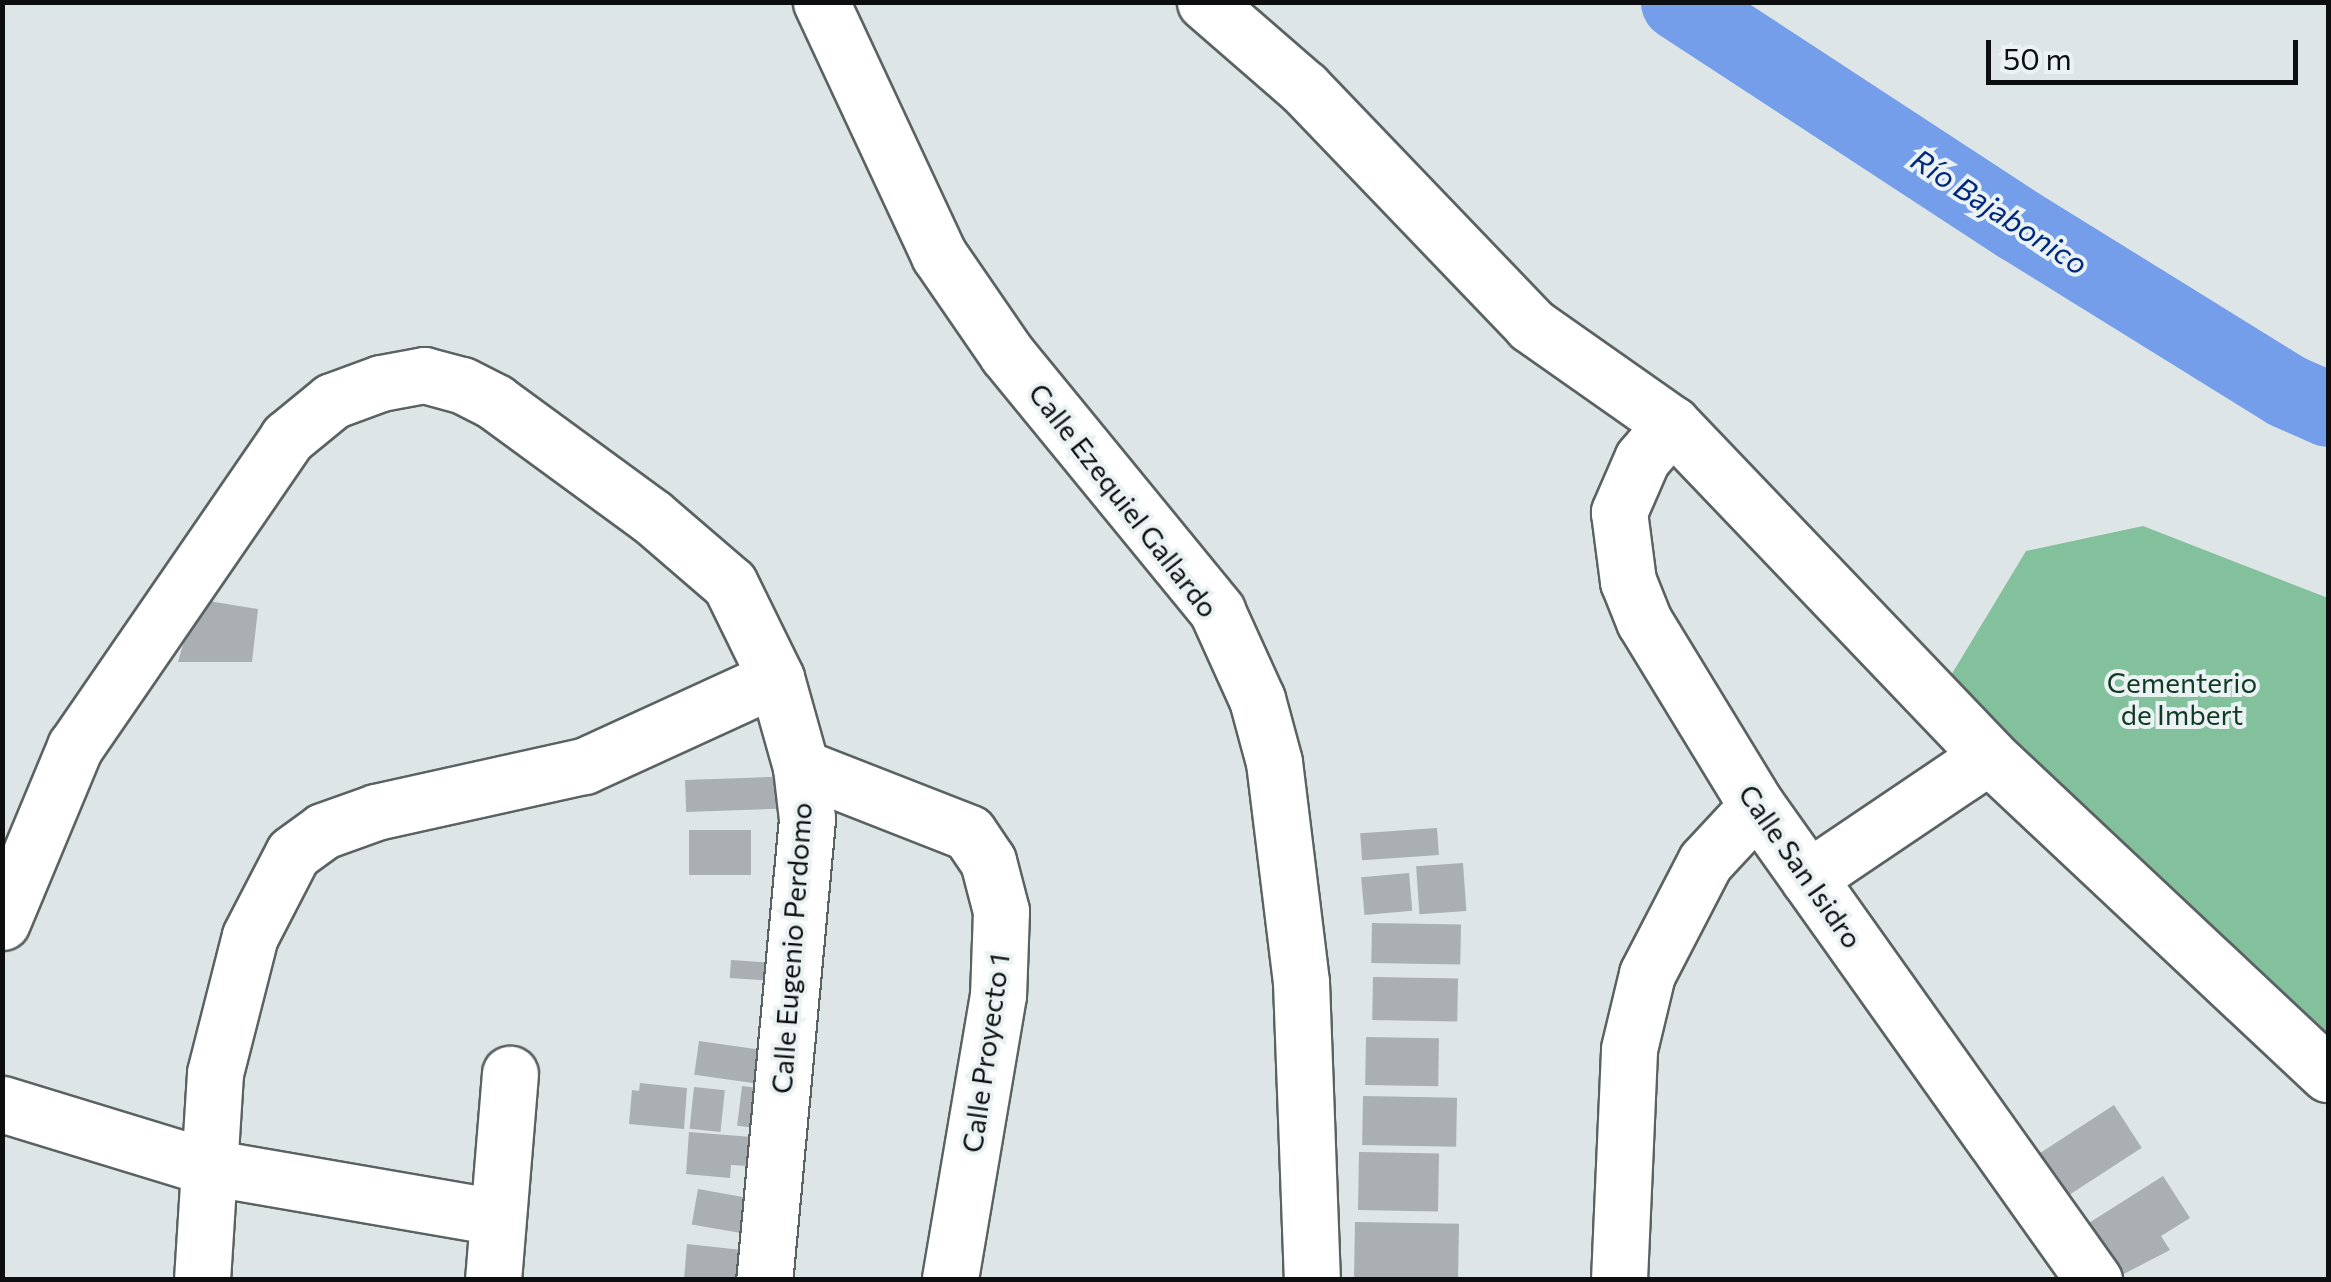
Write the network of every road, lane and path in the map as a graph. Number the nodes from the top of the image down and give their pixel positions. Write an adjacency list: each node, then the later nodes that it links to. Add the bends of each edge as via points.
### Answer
1 (821, 2): 19 (street, Calle Ezequiel Gallardo, via 939,254 1008,354 1217,611 1257,698 1274,762 1300,982)
2 (1204, 2): 3 (street, via 1304,88 1532,325)
3 (1672, 424): 5 (street); 7 (street, Calle San Isidro, via 1642,459 1619,512 1628,580 1644,621)
4 (776, 678): 6 (street, Calle Eugenio Perdomo); 9 (street, Calle Eugenio Perdomo, via 730,584 496,402 424,375 332,401 276,452 74,747); 13 (street, via 584,766 376,812 323,831 293,853 250,936 216,1073)
5 (1989, 756): 8 (street); 11 (street)
6 (801, 766): 17 (street, Calle Eugenio Perdomo, via 806,819); 18 (street, Calle Proyecto 1, via 969,833 988,860 1001,911 998,995)
7 (1757, 806): 8 (street, Calle San Isidro); 20 (street, via 1705,862 1646,974 1629,1049)
8 (1808, 878): 21 (street, Calle San Isidro)
9 (2, 922)
10 (510, 1074): 14 (street)
11 (2328, 1074)
12 (2, 1104): 13 (street)
13 (208, 1168): 14 (street); 15 (street)
14 (497, 1217): 16 (street)
15 (202, 1280)
16 (493, 1280)
17 (764, 1280)
18 (950, 1280)
19 (1312, 1280)
20 (1619, 1280)
21 (2094, 1280)

